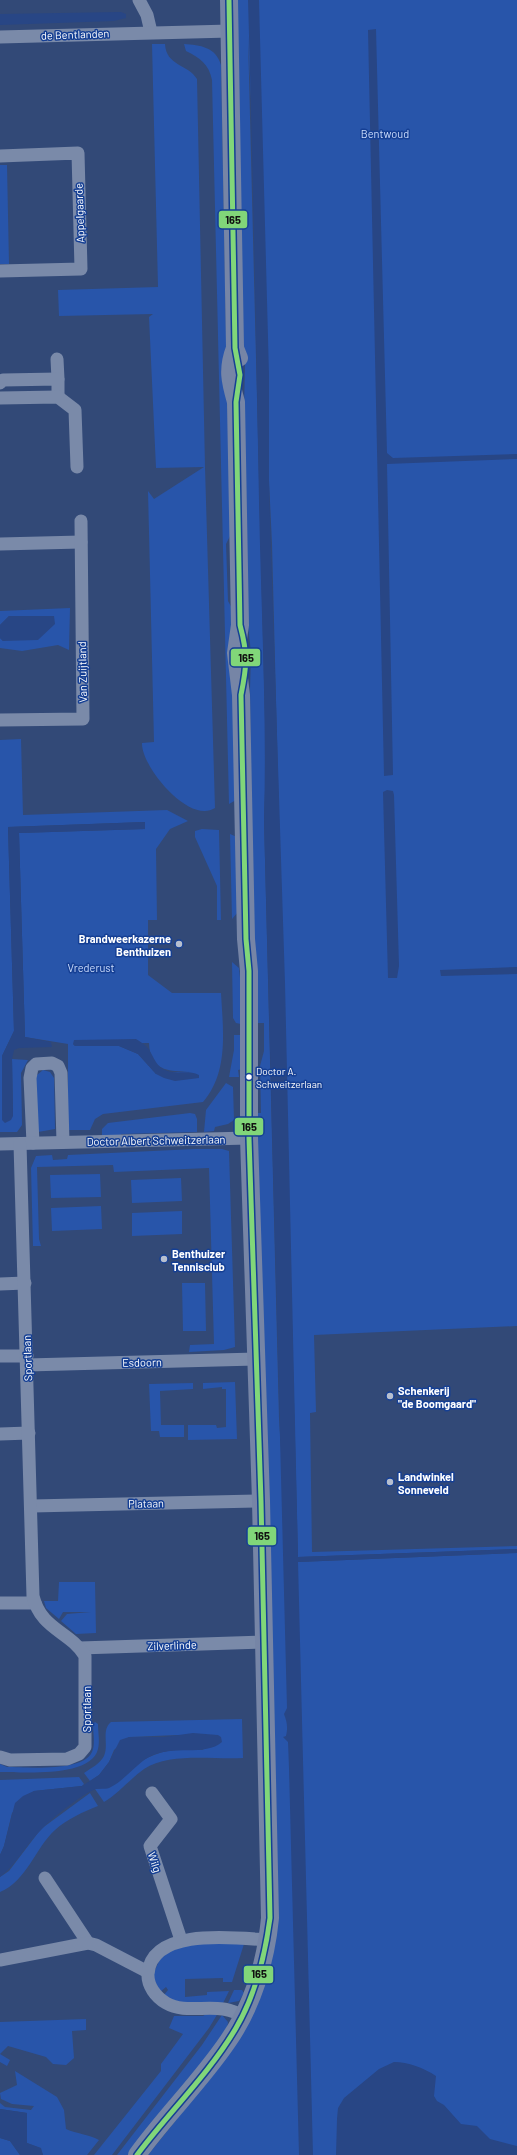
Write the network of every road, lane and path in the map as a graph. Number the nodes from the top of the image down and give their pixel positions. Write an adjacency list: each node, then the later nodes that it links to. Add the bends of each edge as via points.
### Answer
1 (139, 0): 4 (street, via 147,15)
2 (229, 0): 3 (main road)
3 (230, 31): 4 (street, de Bentlanden); 18 (main road, via 235,348 241,362 241,379 236,402 240,625 236,653 241,695 250,1013)
4 (151, 32): 5 (street, de Bentlanden)
5 (0, 37)
6 (0, 156): 7 (street, Appelgaarde, via 78,153 81,269)
7 (0, 271)
8 (57, 359): 9 (street)
9 (58, 379): 10 (street, via 3,380); 11 (street)
10 (0, 383)
11 (58, 397): 12 (street); 13 (street, via 75,410)
12 (0, 398)
13 (77, 467)
14 (81, 521): 15 (street, Van Zuijtland)
15 (81, 542): 16 (street); 17 (street, Van Zuijtland, via 83,719)
16 (0, 544)
17 (0, 720)
18 (250, 1138): 19 (street, Doctor Albert Schweitzerlaan); 25 (main road)
19 (63, 1142): 20 (street, Doctor Albert Schweitzerlaan); 20 (street, via 61,1072 58,1066 52,1063 36,1064 32,1068)
20 (26, 1143): 21 (street, Doctor Albert Schweitzerlaan); 22 (street, Sportlaan)
21 (0, 1144)
22 (25, 1283): 23 (street); 26 (street, Sportlaan)
23 (0, 1284)
24 (0, 1356): 26 (street, Esdoorn)
25 (256, 1359): 26 (street, Esdoorn); 29 (main road)
26 (27, 1360): 27 (street, Sportlaan)
27 (29, 1433): 28 (street); 30 (street, Sportlaan)
28 (0, 1434)
29 (261, 1501): 30 (street, Plataan); 33 (main road)
30 (32, 1506): 32 (street, Sportlaan)
31 (0, 1603): 32 (street)
32 (35, 1603): 34 (street, Sportlaan, via 45,1621)
33 (263, 1642): 34 (street, Zilverlinde); 39 (main road, via 270,1918)
34 (80, 1648): 35 (street, Sportlaan, via 85,1656 86,1669 85,1747 79,1754 66,1759 10,1760)
35 (0, 1757)
36 (152, 1793): 38 (street, Wilg, via 171,1819 150,1846)
37 (45, 1878): 40 (street)
38 (181, 1940): 39 (street); 42 (street, via 157,1953)
39 (268, 1940): 43 (main road, via 261,1968)
40 (88, 1944): 41 (street); 42 (street, via 96,1945)
41 (0, 1960)
42 (148, 1972): 43 (street, via 152,1990 171,2005 223,2009)
43 (243, 2015): 44 (main road, via 228,2041)
44 (137, 2155)

